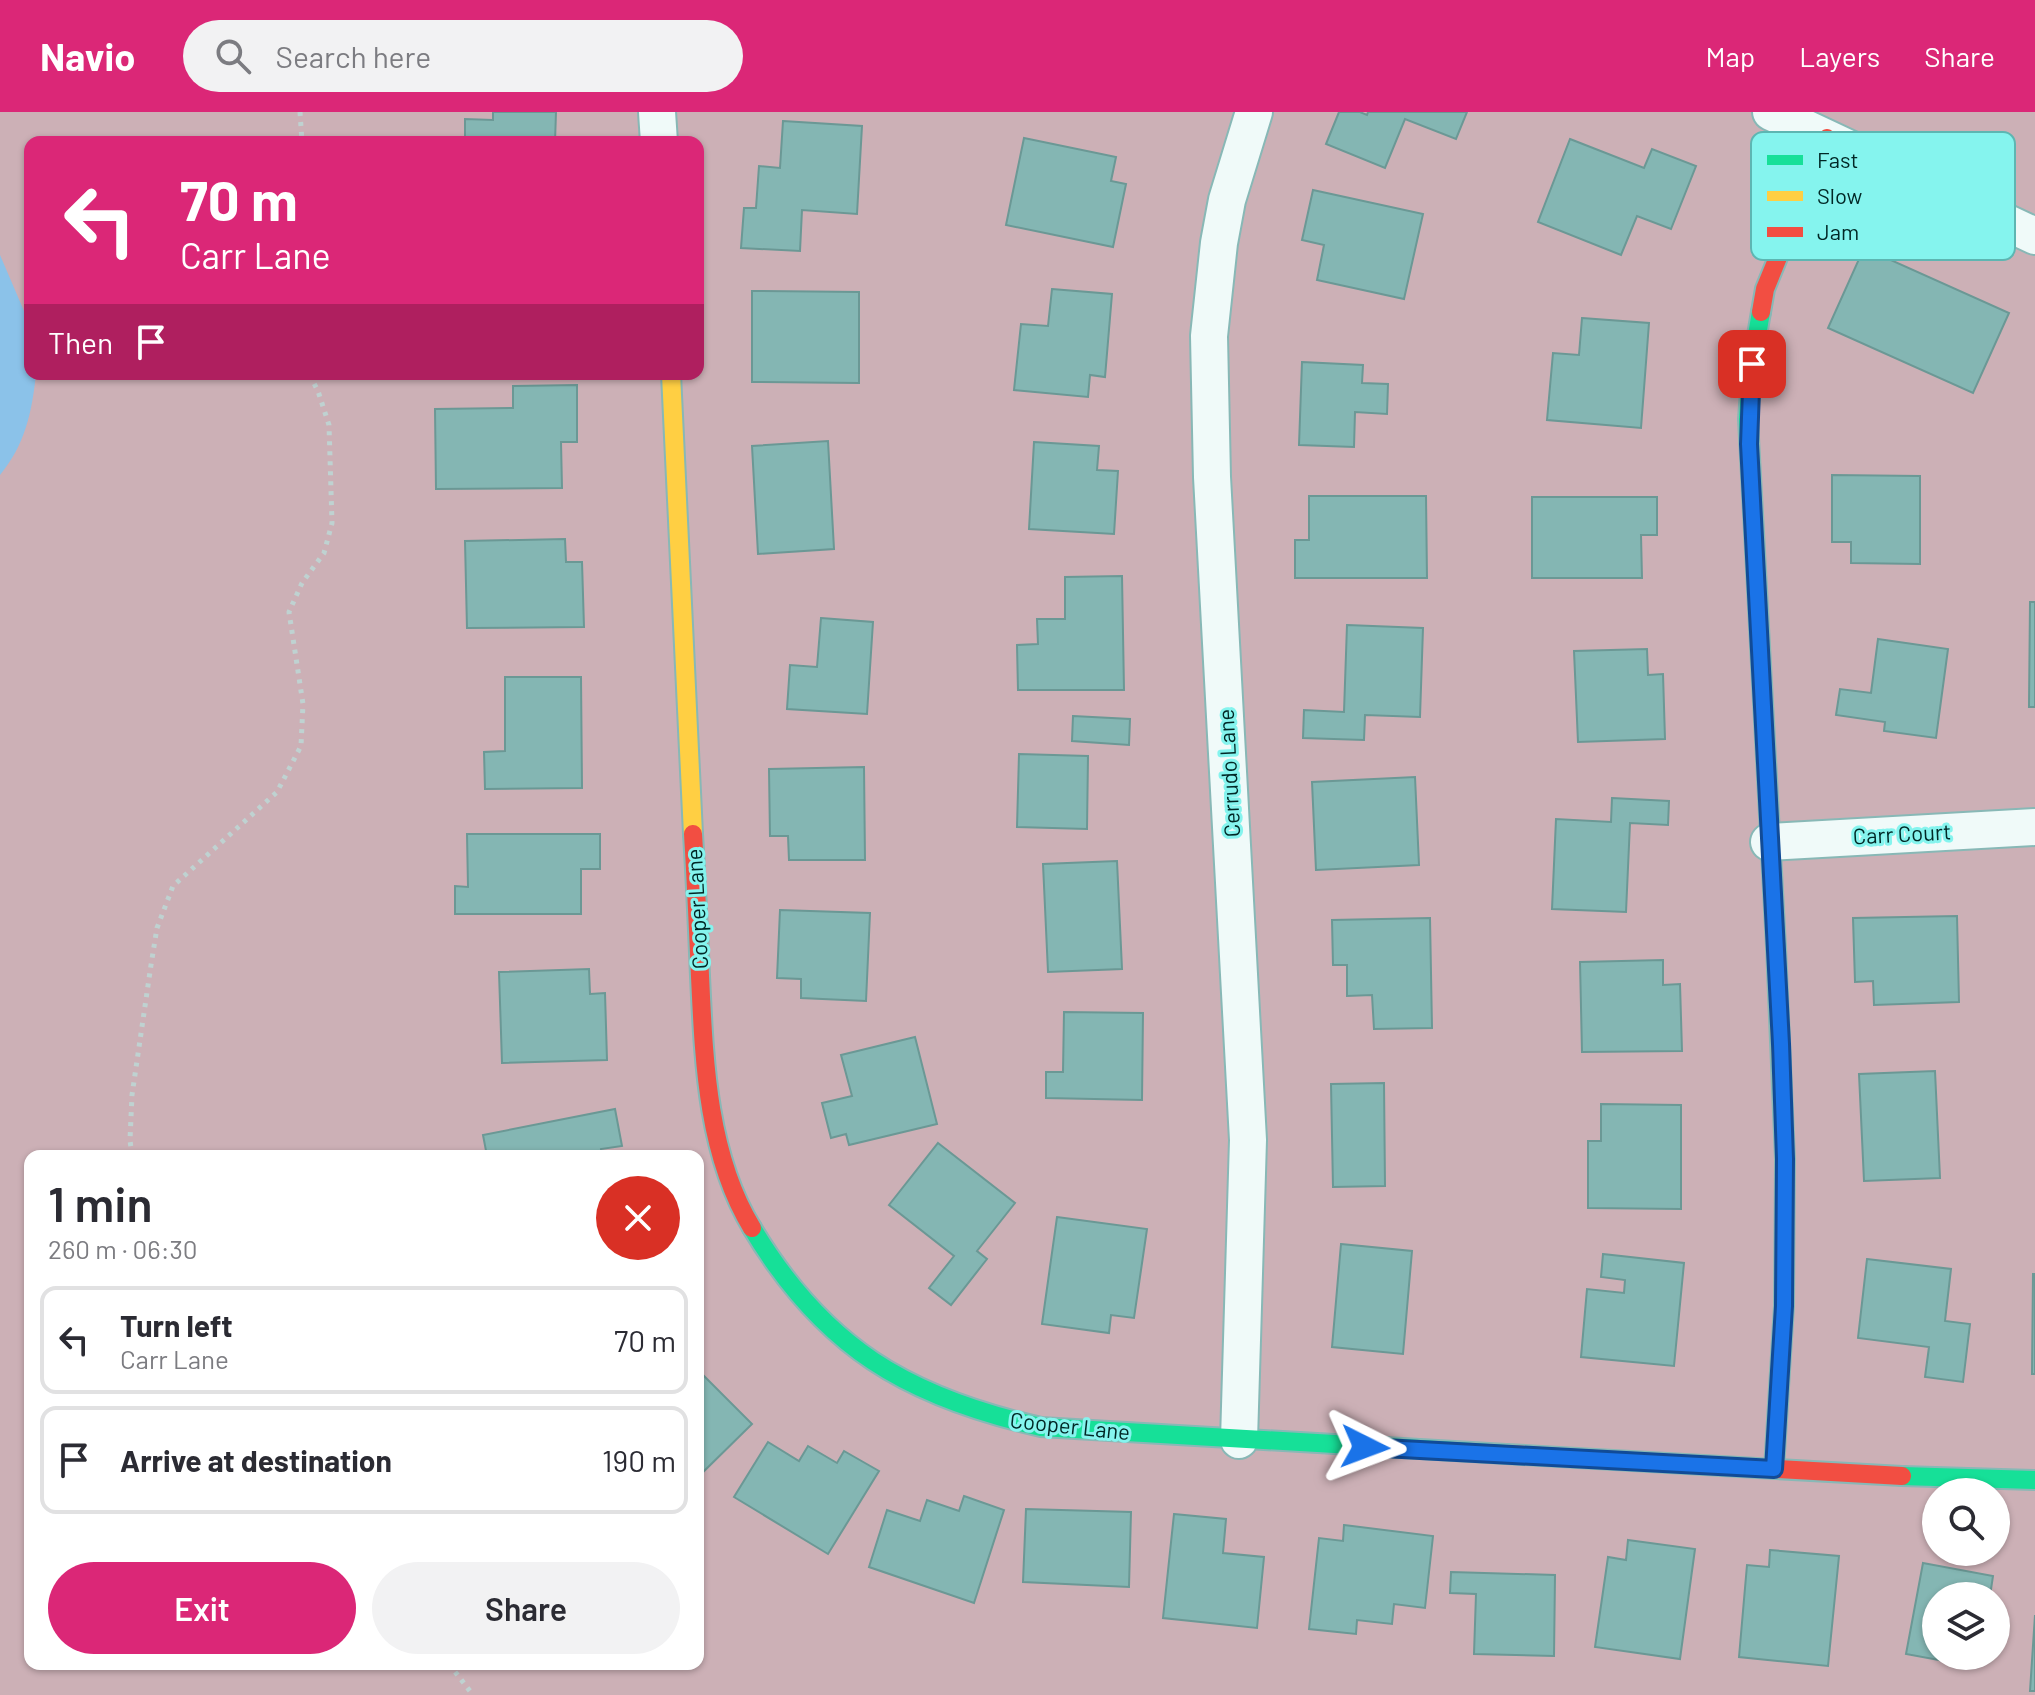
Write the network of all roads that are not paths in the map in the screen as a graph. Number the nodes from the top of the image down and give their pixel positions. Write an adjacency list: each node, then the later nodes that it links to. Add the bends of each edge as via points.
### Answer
1 (657, 112): 5 (street)
2 (1254, 112): 12 (street, Cerrudo Lane, via 1227,200 1209,336 1248,1140)
3 (1771, 112): 4 (street)
4 (1814, 132)
5 (659, 136)
6 (2015, 227): 7 (street)
7 (2035, 236)
8 (1775, 260): 11 (street, via 1752,364 1749,444)
9 (671, 380): 12 (street, Cooper Lane, via 707,1074 727,1171 749,1221 779,1270 818,1316 869,1360 927,1394 992,1417 1041,1427)
10 (2035, 827): 11 (street, Carr Court)
11 (1769, 842): 13 (street, via 1785,1159 1784,1306)
12 (1239, 1440): 13 (street, Cooper Lane)
13 (1774, 1469): 14 (street, Cooper Lane)
14 (2035, 1480)

